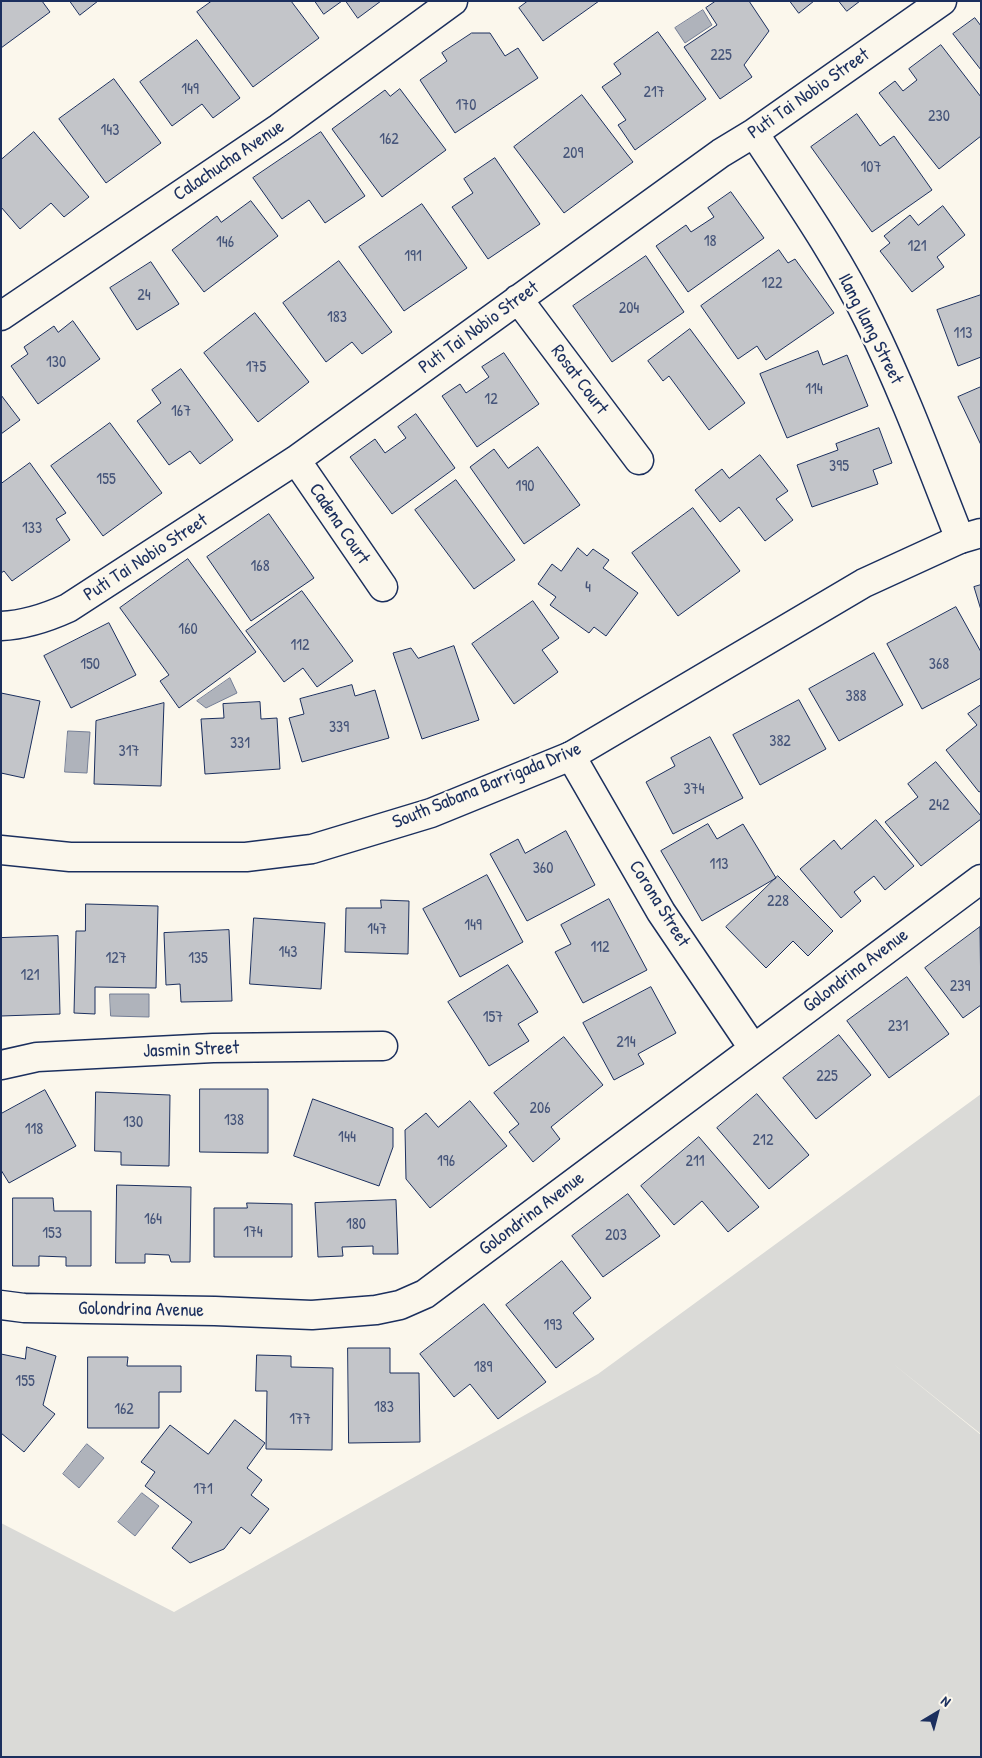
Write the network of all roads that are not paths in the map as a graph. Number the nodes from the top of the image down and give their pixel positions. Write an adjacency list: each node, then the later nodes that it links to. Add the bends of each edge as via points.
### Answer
1 (453, 1): 5 (street, Calachucha Avenue, via 279,128)
2 (942, 1): 3 (street, Puti Tai Nobio Street)
3 (754, 133): 4 (street, Puti Tai Nobio Street, via 721,153); 8 (street, Ilang Ilang Street, via 820,234 868,319)
4 (518, 299): 6 (street, Puti Tai Nobio Street); 7 (street, Rosat Court)
5 (1, 316)
6 (296, 460): 9 (street, Cadena Court); 10 (street, Puti Tai Nobio Street, via 68,608 22,624)
7 (639, 460)
8 (970, 536): 11 (street, South Sabana Barrigada Drive, via 864,583)
9 (382, 588)
10 (1, 626)
11 (571, 756): 12 (street, South Sabana Barrigada Drive, via 431,813 312,849 246,857 177,858 70,857); 15 (street, Corona Street, via 661,912)
12 (1, 850)
13 (981, 879): 15 (street, Golondrina Avenue)
14 (383, 1046): 16 (street, Jasmin Street, via 213,1048 37,1057)
15 (753, 1048): 17 (street, Golondrina Avenue, via 425,1294 400,1305 312,1315)
16 (1, 1065)
17 (1, 1305)

